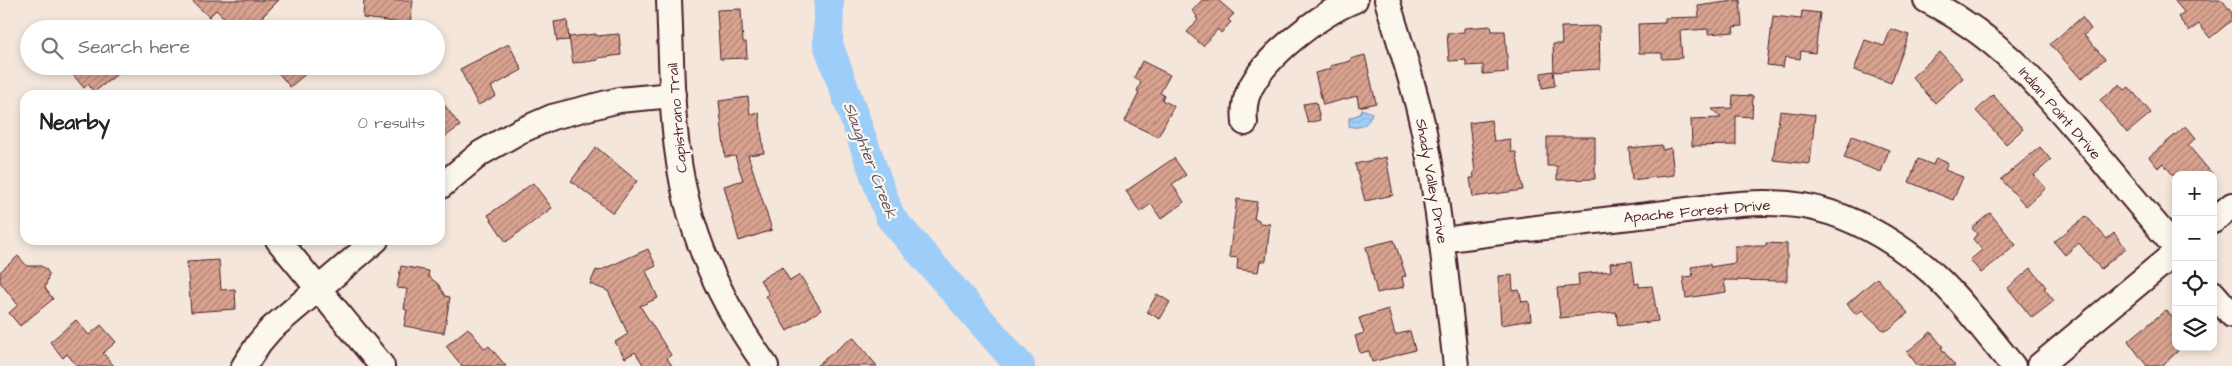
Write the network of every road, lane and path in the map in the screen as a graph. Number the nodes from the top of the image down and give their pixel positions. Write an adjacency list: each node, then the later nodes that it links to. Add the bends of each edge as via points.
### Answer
1 (669, 0): 5 (street, Capistrano Trail)
2 (1355, 0): 6 (street, via 1327,15 1280,50 1248,94 1244,107)
3 (1387, 0): 10 (street, Shady Valley Drive, via 1424,130)
4 (1926, 0): 11 (street, Indian Point Drive, via 1973,27 2003,50 2033,80)
5 (674, 95): 7 (street, via 619,100 552,117 481,153); 20 (street, Capistrano Trail, via 676,135 686,201 695,229 729,310)
6 (1245, 122)
7 (445, 183)
8 (2232, 205): 9 (street)
9 (2217, 218)
10 (1443, 240): 21 (street, Shady Valley Drive); 22 (street, Apache Forest Drive, via 1720,206 1767,204 1826,211 1883,236 1912,256 1952,294)
11 (2172, 243)
12 (282, 245): 15 (street)
13 (370, 245): 15 (street)
14 (2172, 255): 23 (street)
15 (317, 288): 18 (street, via 271,329); 19 (street)
16 (2217, 298): 17 (street)
17 (2232, 315)
18 (244, 366)
19 (382, 366)
20 (766, 366)
21 (1456, 366)
22 (2013, 366)
23 (2039, 366)

